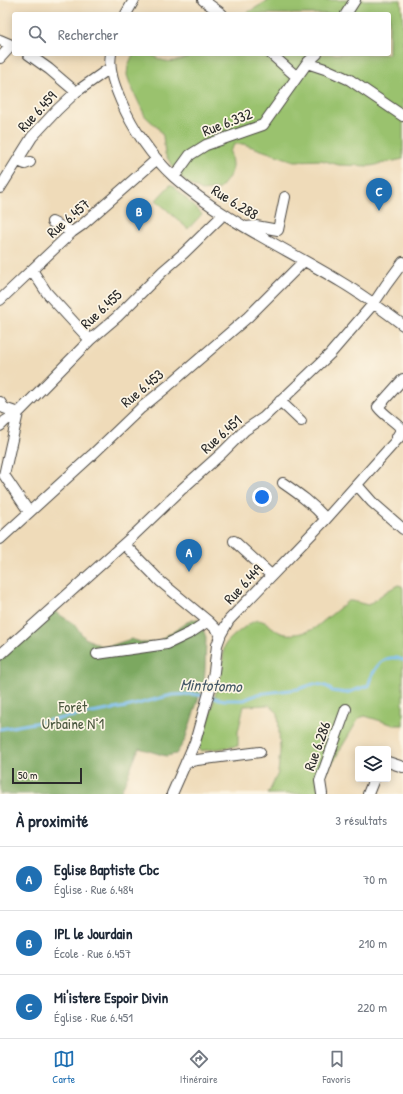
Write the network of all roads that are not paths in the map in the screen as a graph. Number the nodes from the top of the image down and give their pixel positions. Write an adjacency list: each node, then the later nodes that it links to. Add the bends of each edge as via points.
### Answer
1 (134, 0): 4 (street)
2 (203, 0): 5 (street)
3 (355, 0): 6 (street)
4 (127, 12)
5 (219, 12)
6 (347, 12)
7 (0, 40): 8 (street)
8 (12, 46)
9 (12, 47): 14 (street)
10 (31, 56): 18 (street)
11 (111, 56): 16 (street, Rue 6.288)
12 (273, 56): 17 (street)
13 (314, 56): 15 (street, Rue 6.332)
14 (0, 58)
15 (307, 62): 17 (street, Rue 6.332); 19 (street, via 350,80)
16 (110, 68): 18 (street, Rue 6.459); 20 (street, Rue 6.288, via 125,111)
17 (296, 77): 23 (street, Rue 6.332, via 263,125 206,145 190,155)
18 (76, 92): 21 (street, Rue 6.459, via 32,137)
19 (403, 116)
20 (158, 160): 23 (street, Rue 6.288); 29 (street, Rue 6.457)
21 (18, 161): 22 (street, via 25,164); 24 (street, Rue 6.459)
22 (30, 162)
23 (174, 177): 26 (street, Rue 6.288)
24 (0, 188)
25 (285, 198): 28 (street, via 278,230)
26 (224, 214): 28 (street, Rue 6.288); 36 (street, Rue 6.455)
27 (52, 222): 29 (street)
28 (246, 227): 30 (street, Rue 6.288)
29 (72, 232): 32 (street, Rue 6.457)
30 (304, 261): 34 (street, Rue 6.288); 47 (street, Rue 6.453, via 248,317 141,408)
31 (403, 262): 34 (street, Rue 6.451)
32 (32, 270): 33 (street, Rue 6.457); 36 (street, via 47,293)
33 (0, 300)
34 (374, 304): 35 (street, Rue 6.288); 38 (street, Rue 6.451, via 330,354)
35 (403, 325)
36 (90, 340): 40 (street, Rue 6.455)
37 (403, 379): 44 (street, via 378,408 402,429)
38 (280, 401): 41 (street); 52 (street, Rue 6.451, via 263,418 245,430)
39 (0, 402): 40 (street, via 4,408)
40 (18, 413): 42 (street, Rue 6.455); 47 (street, via 4,475)
41 (301, 421)
42 (0, 426)
43 (403, 433): 44 (street, Rue 6.449)
44 (394, 442): 46 (street, Rue 6.449)
45 (283, 483): 48 (street, via 308,500)
46 (357, 484): 48 (street, Rue 6.449); 49 (street, via 372,502)
47 (29, 512): 50 (street, Rue 6.453)
48 (326, 519): 53 (street, Rue 6.449)
49 (402, 526)
50 (0, 539)
51 (234, 541): 53 (street)
52 (124, 544): 54 (street, via 161,582); 57 (street, Rue 6.451)
53 (271, 575): 55 (street, Rue 6.449, via 229,620)
54 (208, 621): 55 (street); 56 (street, via 167,644)
55 (221, 634): 60 (street, Rue 6.449, via 207,702)
56 (97, 654)
57 (0, 655)
58 (346, 709): 65 (street, Rue 6.286, via 320,781)
59 (260, 752): 60 (street)
60 (186, 762): 64 (street, Rue 6.449)
61 (391, 763): 62 (street)
62 (403, 767)
63 (373, 782): 66 (street)
64 (172, 794)
65 (322, 794)
66 (368, 794)

